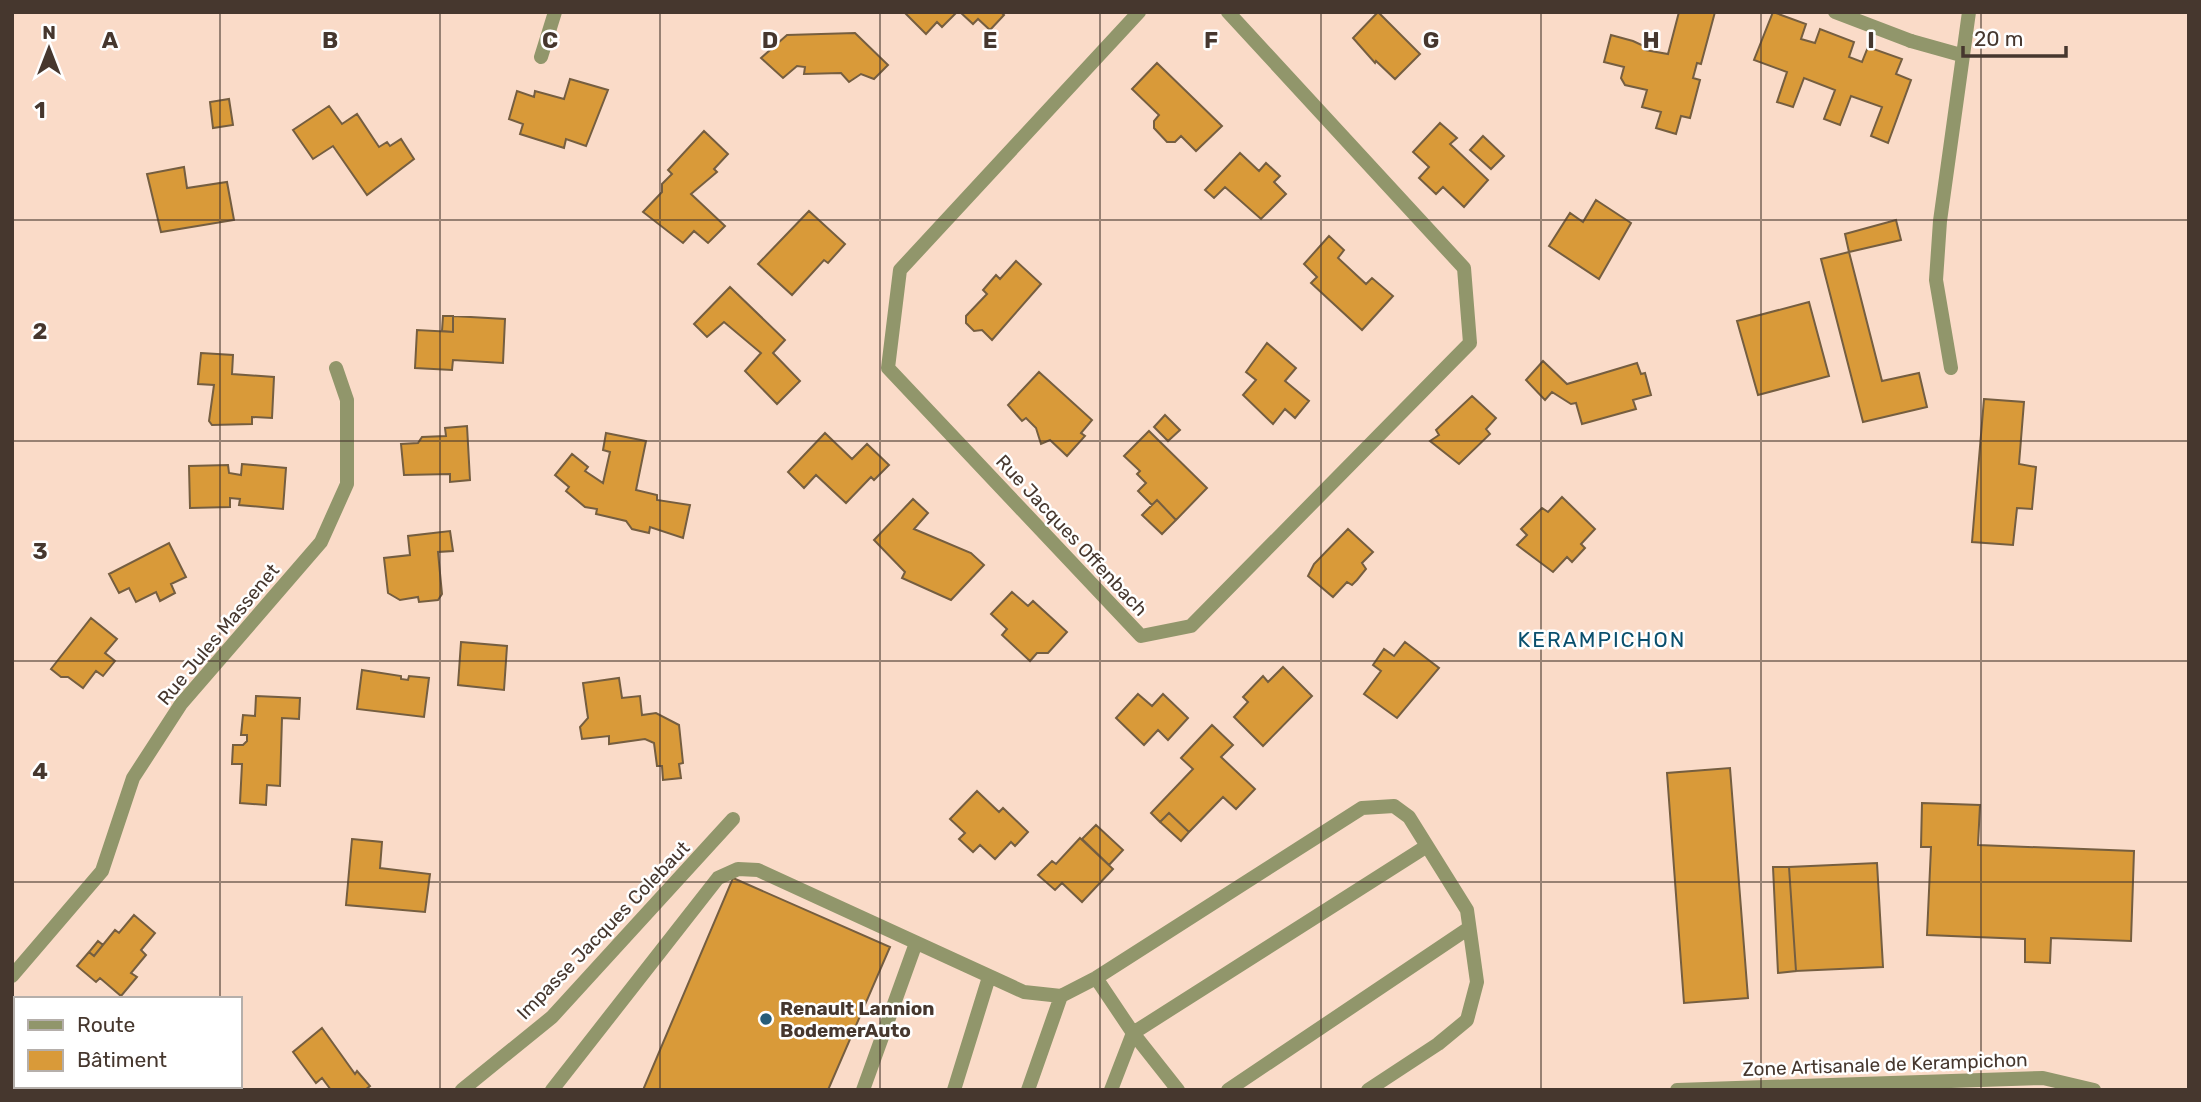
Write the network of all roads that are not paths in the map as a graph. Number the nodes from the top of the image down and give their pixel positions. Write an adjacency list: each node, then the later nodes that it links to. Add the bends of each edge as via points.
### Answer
1 (555, 12): 7 (street)
2 (1139, 12): 3 (street, Rue Jacques Offenbach, via 900,270 888,368 1141,636 1191,626 1470,343 1464,268)
3 (1228, 12)
4 (1835, 12): 6 (street)
5 (1969, 12): 6 (street)
6 (1961, 55): 9 (street, via 1936,280)
7 (541, 57)
8 (336, 368): 14 (street, Rue Jules Massenet, via 347,400 347,484 321,542 181,704 134,778 102,871)
9 (1951, 368)
10 (733, 819): 19 (street, Impasse Jacques Colebaut, via 552,1017)
11 (1427, 846): 12 (street, via 1467,910); 16 (street, via 1409,817 1394,806 1362,808); 18 (street)
12 (1469, 928): 26 (street); 27 (street, via 1476,982 1467,1020)
13 (916, 943): 15 (street); 20 (street, via 758,870 738,869 718,878); 21 (street)
14 (12, 976)
15 (989, 976): 17 (street, via 1024,992); 22 (street)
16 (1096, 978): 17 (street); 18 (street)
17 (1061, 996): 23 (street)
18 (1133, 1033): 24 (street); 25 (street)
19 (463, 1090)
20 (552, 1090)
21 (863, 1090)
22 (954, 1090)
23 (1028, 1090)
24 (1111, 1090)
25 (1178, 1090)
26 (1228, 1090)
27 (1368, 1090)
28 (1676, 1090): 29 (street, Zone Artisanale de Kerampichon, via 2043,1078)
29 (2094, 1090)

